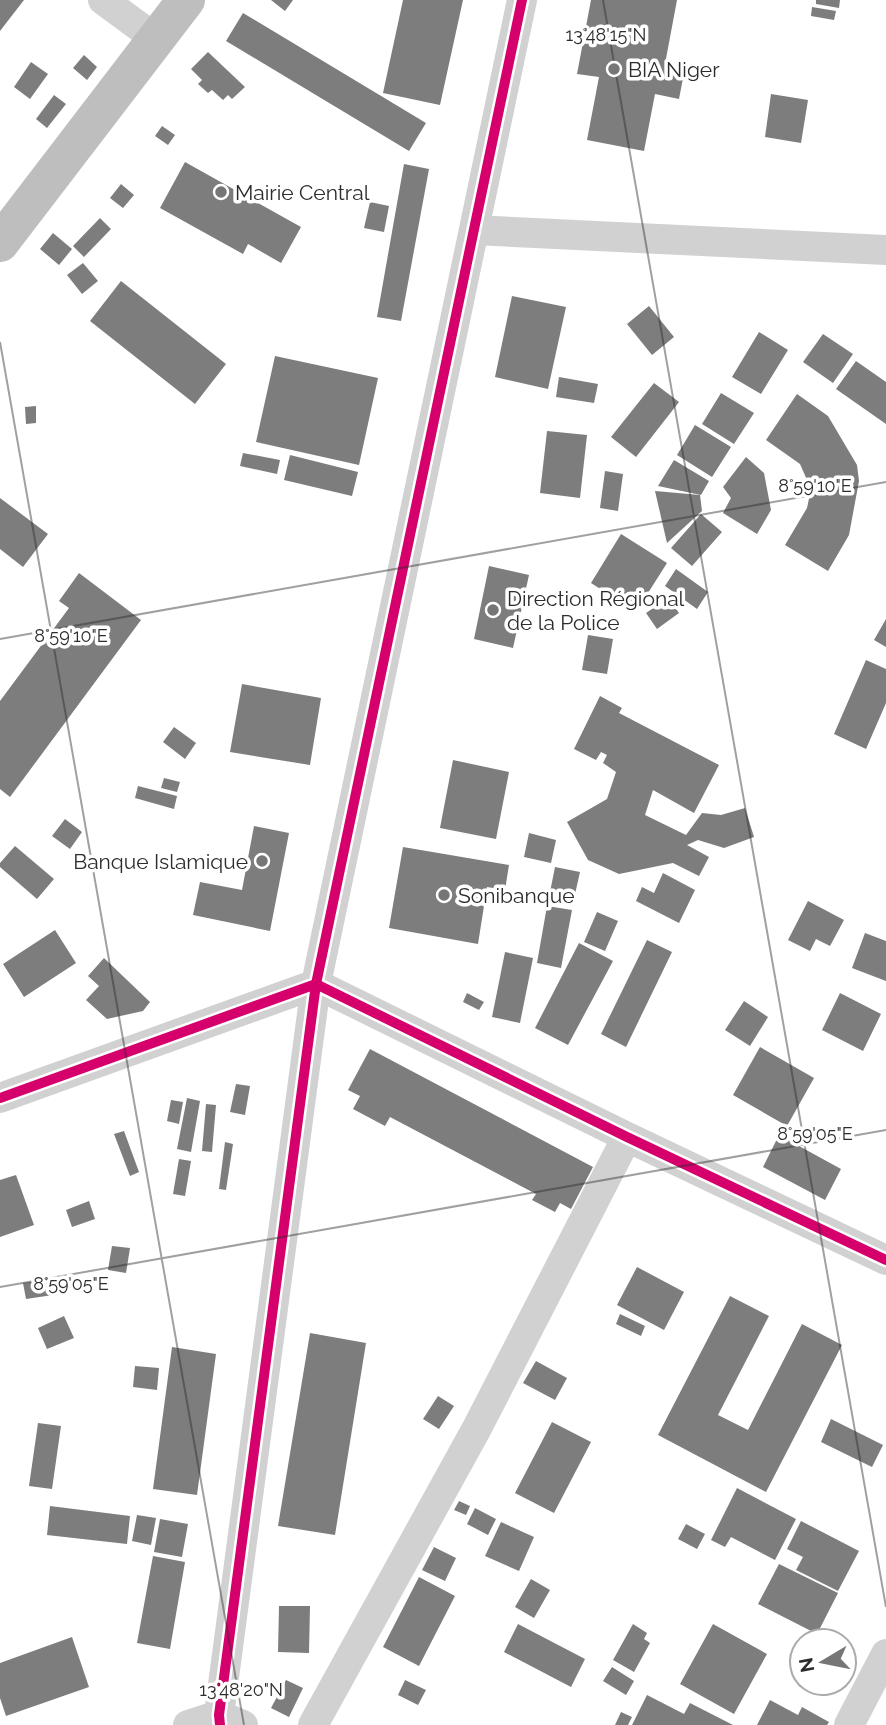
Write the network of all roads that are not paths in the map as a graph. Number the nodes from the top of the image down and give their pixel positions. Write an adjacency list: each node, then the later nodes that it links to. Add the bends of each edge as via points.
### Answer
1 (103, 0): 4 (street)
2 (186, 0): 4 (highway)
3 (522, 0): 5 (street)
4 (156, 39): 6 (highway)
5 (474, 230): 7 (street); 8 (street)
6 (0, 243)
7 (886, 250)
8 (316, 984): 9 (street); 10 (street); 13 (street)
9 (0, 1098)
10 (627, 1137): 11 (street); 15 (street, via 477,1428)
11 (886, 1260)
12 (886, 1654): 16 (street)
13 (227, 1722): 14 (street)
14 (188, 1725)
15 (313, 1725)
16 (849, 1725)

